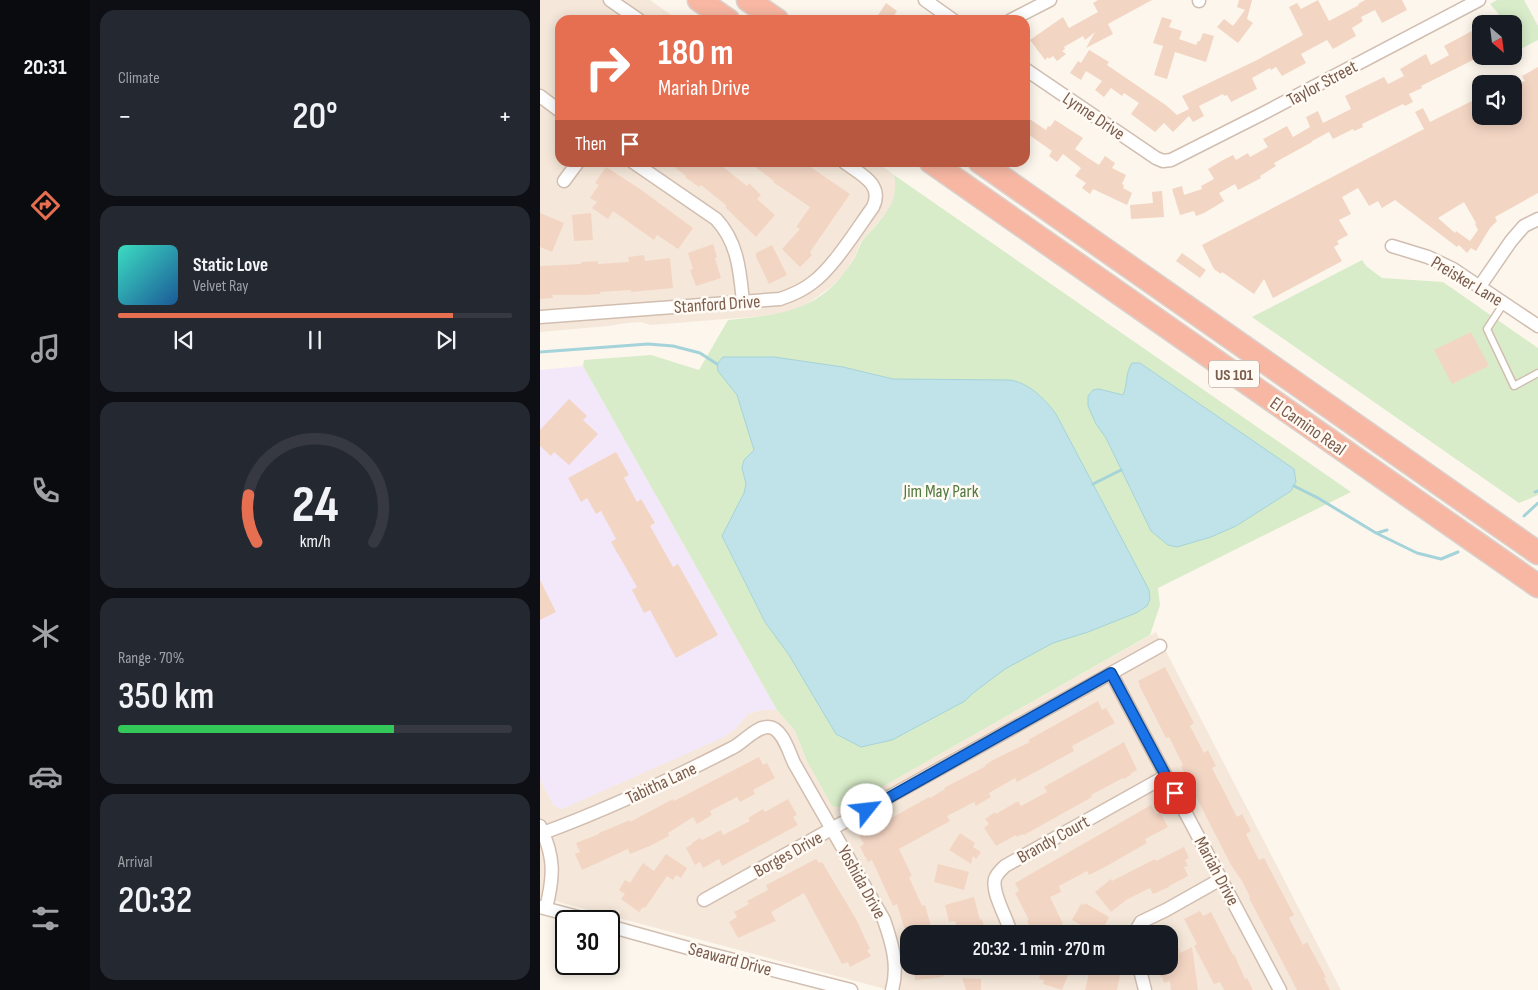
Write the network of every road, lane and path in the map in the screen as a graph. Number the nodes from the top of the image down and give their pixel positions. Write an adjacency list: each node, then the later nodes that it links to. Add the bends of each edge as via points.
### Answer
1 (610, 0): 7 (street)
2 (699, 0): 8 (highway)
3 (748, 0): 9 (highway)
4 (925, 0): 10 (street)
5 (1050, 0): 11 (street)
6 (1479, 0): 15 (street, Taylor Street, via 1262,114)
7 (631, 15)
8 (721, 15)
9 (769, 15)
10 (946, 15)
11 (1021, 15)
12 (1030, 72): 15 (street, Lynne Drive)
13 (540, 96): 14 (street)
14 (555, 107)
15 (1164, 161)
16 (574, 167): 21 (street)
17 (640, 167): 25 (street, via 724,228 738,257)
18 (851, 167): 25 (street, Stanford Drive, via 867,178 877,192 876,201 826,270 813,283 780,299)
19 (938, 167): 31 (highway, El Camino Real / US 101)
20 (987, 167): 30 (highway, El Camino Real / US 101)
21 (564, 181)
22 (1538, 218): 24 (street, via 1524,226 1511,241)
23 (1392, 246): 24 (street, Preisker Lane, via 1428,257)
24 (1480, 286): 26 (street, Preisker Lane)
25 (743, 302): 27 (street, Stanford Drive)
26 (1504, 303): 28 (street, Preisker Lane); 29 (lane, via 1487,329 1514,386)
27 (540, 317)
28 (1538, 326)
29 (1538, 373)
30 (1538, 553)
31 (1538, 586)
32 (1160, 646): 33 (street, Borges Drive)
33 (1111, 673): 35 (street, Mariah Drive); 36 (street, Borges Drive)
34 (775, 730): 36 (street, Yoshida Drive); 37 (street, Tabitha Lane, via 768,727 758,730 735,747 662,784 592,815)
35 (1166, 776): 38 (street, Mariah Drive); 41 (street, Brandy Court, via 1005,866 998,873 995,888)
36 (832, 829): 39 (street, Borges Drive); 46 (street, Yoshida Drive, via 884,920 892,942 895,966)
37 (542, 830): 40 (street, via 551,857 552,882)
38 (1221, 879): 42 (street); 48 (street, Mariah Drive)
39 (704, 900)
40 (543, 907)
41 (1008, 925)
42 (1139, 925)
43 (620, 929): 45 (street, Seaward Drive)
44 (1141, 975): 47 (street)
45 (851, 990)
46 (892, 990)
47 (1145, 990)
48 (1280, 990)

